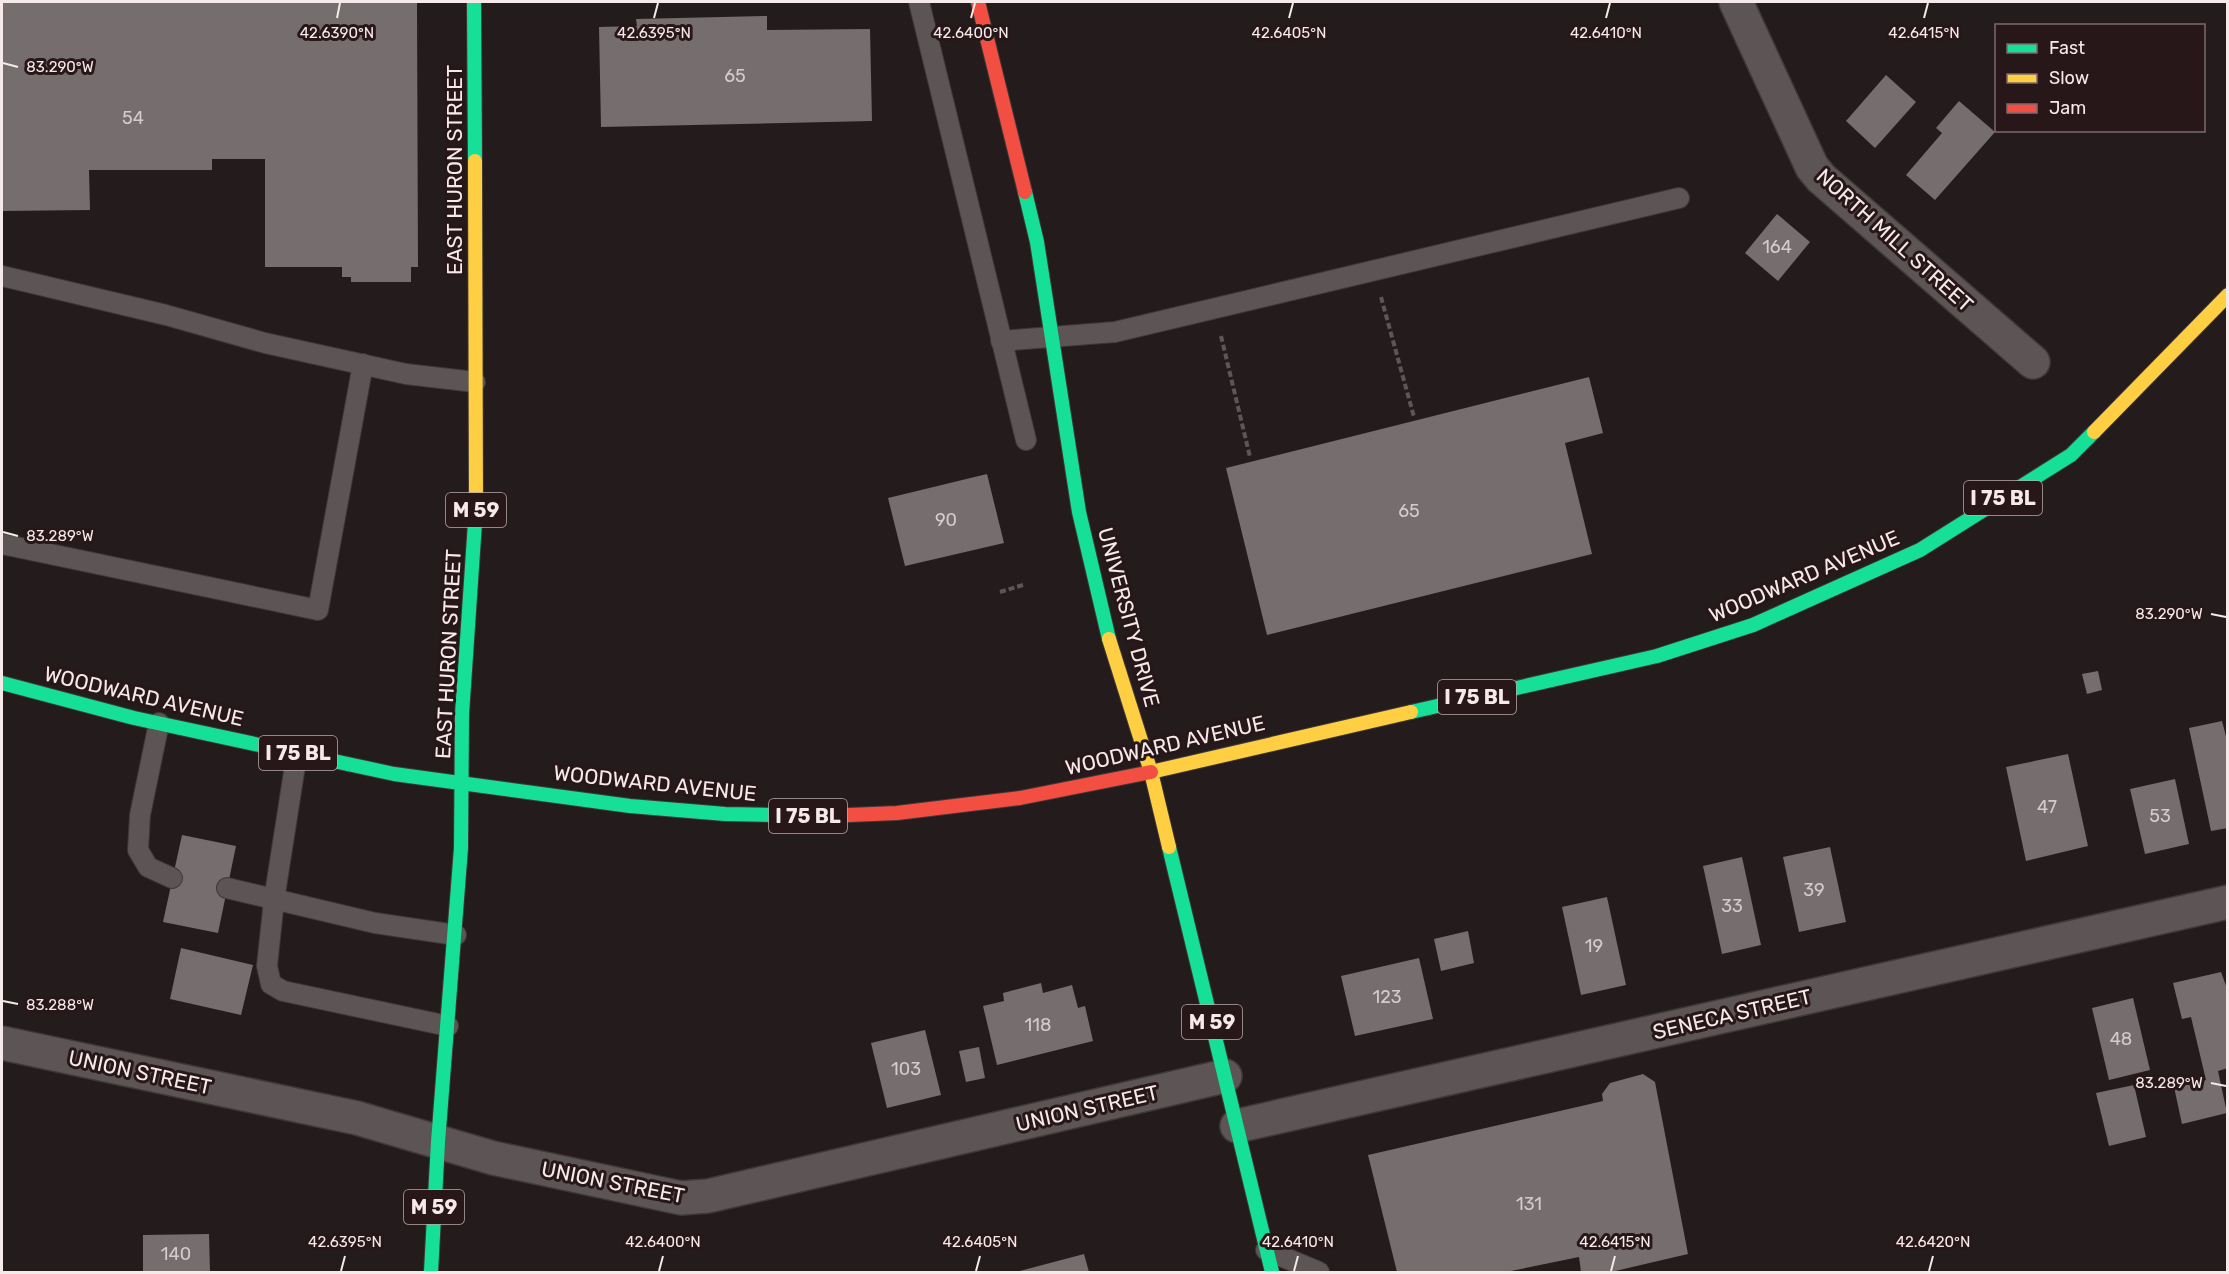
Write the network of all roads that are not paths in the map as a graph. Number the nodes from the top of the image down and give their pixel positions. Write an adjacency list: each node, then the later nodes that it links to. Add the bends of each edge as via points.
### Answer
1 (474, 2): 12 (main road, EAST HURON STREET / M 59)
2 (919, 2): 9 (lane)
3 (978, 2): 8 (main road, UNIVERSITY DRIVE, via 1037,242)
4 (1736, 2): 10 (street, NORTH MILL STREET, via 1812,167 1821,178)
5 (1680, 198): 8 (lane, via 1115,332)
6 (2, 276): 11 (lane)
7 (2228, 295): 18 (main road, WOODWARD AVENUE / I 75 BL, via 2071,455 1920,550 1753,625 1657,656)
8 (1051, 338): 9 (lane); 18 (main road, UNIVERSITY DRIVE, via 1084,534 1110,642)
9 (1001, 341): 13 (lane)
10 (2033, 362)
11 (363, 364): 12 (lane, via 406,374); 14 (lane, via 318,609)
12 (475, 382): 19 (main road, EAST HURON STREET / M 59, via 476,518 462,714)
13 (1026, 440)
14 (2, 544)
15 (2, 683): 16 (main road, WOODWARD AVENUE / I 75 BL)
16 (159, 723): 17 (main road, WOODWARD AVENUE / I 75 BL); 20 (lane, via 139,822 138,850 148,867)
17 (297, 753): 19 (main road, WOODWARD AVENUE / I 75 BL, via 394,774); 22 (lane)
18 (1151, 772): 19 (main road, WOODWARD AVENUE / I 75 BL, via 969,806 826,816 725,814 630,806); 27 (main road, UNIVERSITY DRIVE / M 59)
19 (462, 783): 24 (main road, EAST HURON STREET / M 59)
20 (172, 878)
21 (227, 888): 22 (lane)
22 (274, 900): 24 (lane, via 375,923); 25 (lane, via 267,966 271,984 283,991)
23 (2228, 902): 28 (street, SENECA STREET)
24 (456, 935): 25 (main road, EAST HURON STREET / M 59)
25 (448, 1026): 29 (main road, EAST HURON STREET / M 59)
26 (2, 1042): 29 (street, UNION STREET, via 357,1118)
27 (1225, 1076): 28 (main road, UNIVERSITY DRIVE / M 59); 29 (street, UNION STREET, via 694,1198 669,1197)
28 (1237, 1126): 30 (main road, UNIVERSITY DRIVE / M 59)
29 (438, 1142): 31 (main road, EAST HURON STREET / M 59)
30 (1266, 1250): 32 (main road, UNIVERSITY DRIVE / M 59); 33 (lane)
31 (432, 1272)
32 (1272, 1272)
33 (1319, 1272)

